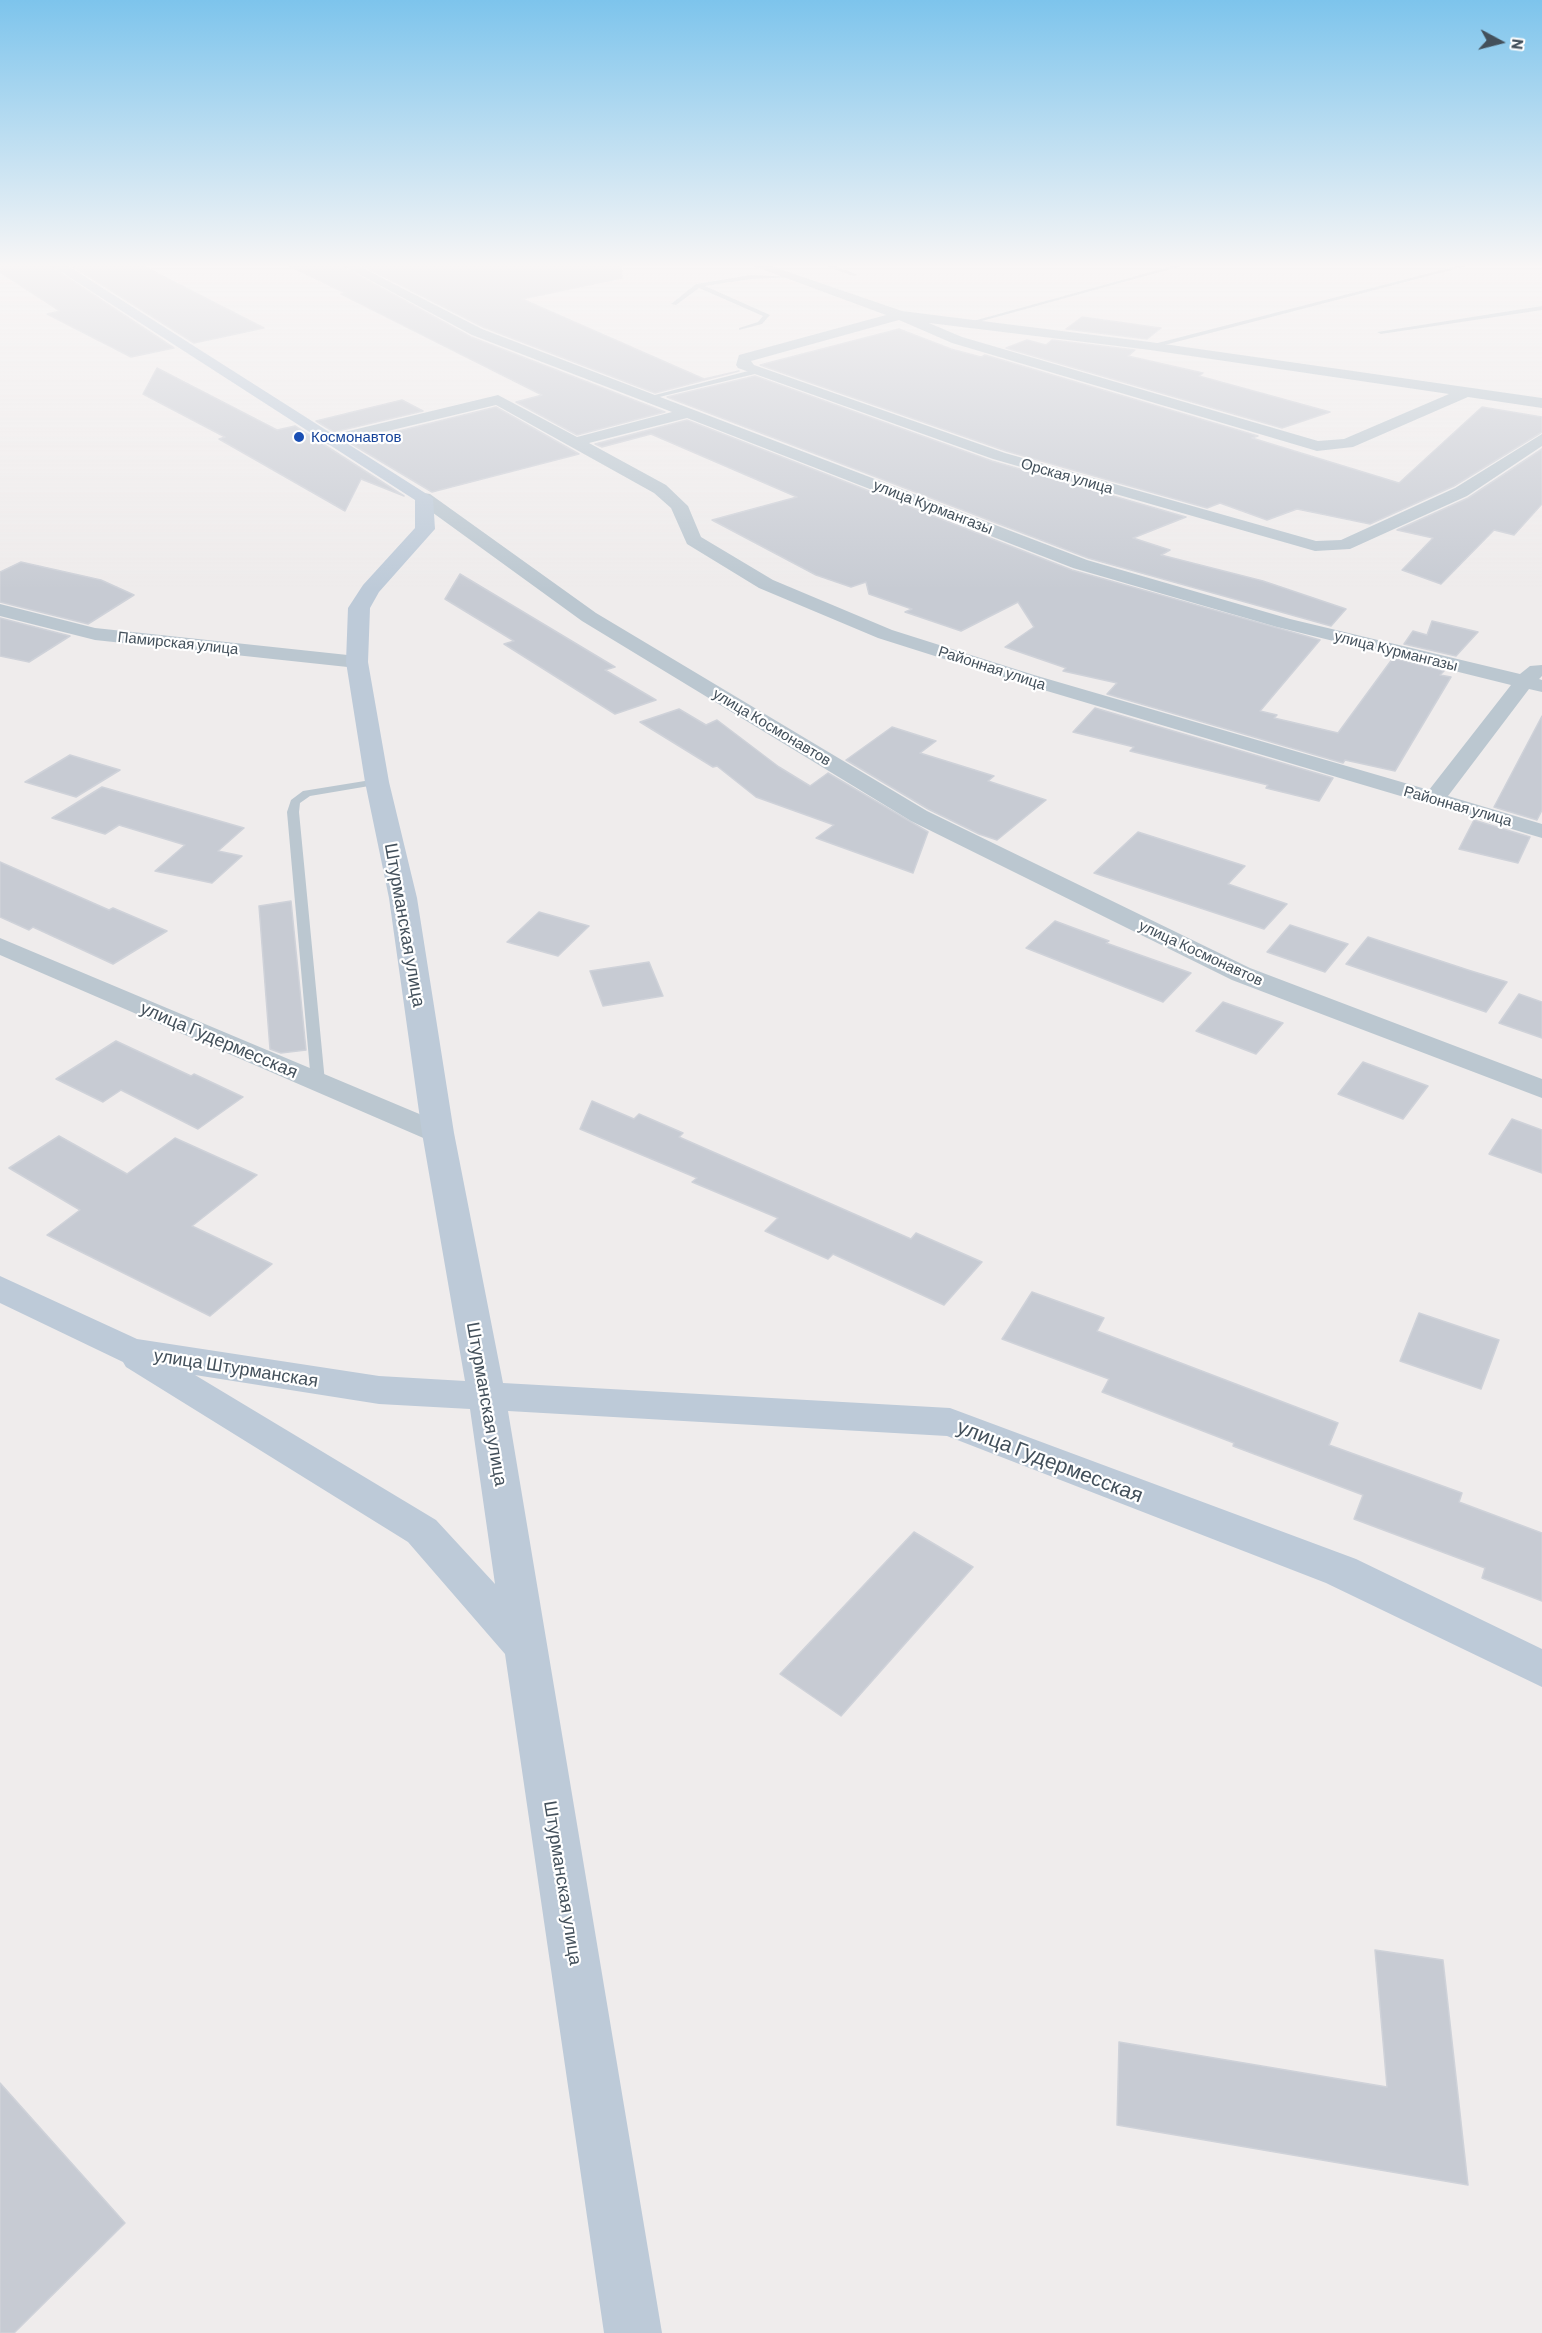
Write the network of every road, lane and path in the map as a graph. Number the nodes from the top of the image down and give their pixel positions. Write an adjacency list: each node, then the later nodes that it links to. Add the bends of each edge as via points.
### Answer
1 (225, 373): 12 (street, улица Космонавтов)
2 (586, 373): 8 (street, улица Курмангазы)
3 (748, 373): 8 (lane)
4 (761, 373): 11 (street, Орская улица, via 999,456 1315,546 1344,545 1461,492)
5 (1069, 373): 7 (street, via 1317,446 1347,444)
6 (1335, 373): 7 (street)
7 (1466, 392): 9 (street)
8 (651, 397): 10 (street, улица Курмангазы)
9 (1542, 403)
10 (688, 413): 13 (street); 18 (street, улица Курмангазы, via 1080,564 1284,623)
11 (1542, 439)
12 (330, 440): 13 (street, Районная улица, via 498,400); 14 (street, улица Космонавтов)
13 (575, 442): 20 (street, Районная улица, via 660,489 679,506 693,540 766,584 874,629 1027,679)
14 (424, 498): 16 (street, Штурманская улица, via 425,529 370,589 359,608); 24 (street, улица Космонавтов, via 589,616 919,816 1241,974)
15 (0, 610): 16 (street, Памирская улица, via 95,634)
16 (357, 662): 19 (street, Штурманская улица)
17 (1542, 666): 18 (street)
18 (1533, 684): 20 (street)
19 (377, 782): 23 (lane, via 307,794 295,802 293,812); 25 (street, Штурманская улица, via 403,898)
20 (1434, 799): 21 (street, Районная улица)
21 (1542, 831)
22 (0, 946): 23 (street, улица Гудермесская)
23 (318, 1082): 25 (street, улица Гудермесская)
24 (1542, 1089)
25 (438, 1133): 28 (street, Штурманская улица)
26 (0, 1288): 27 (street, улица Штурманская)
27 (120, 1347): 28 (street, улица Штурманская, via 379,1390); 29 (street, via 422,1531)
28 (487, 1397): 29 (street, Штурманская улица); 30 (street, улица Гудермесская, via 950,1422 1341,1571)
29 (526, 1647): 31 (street, Штурманская улица)
30 (1542, 1669)
31 (633, 2333)

